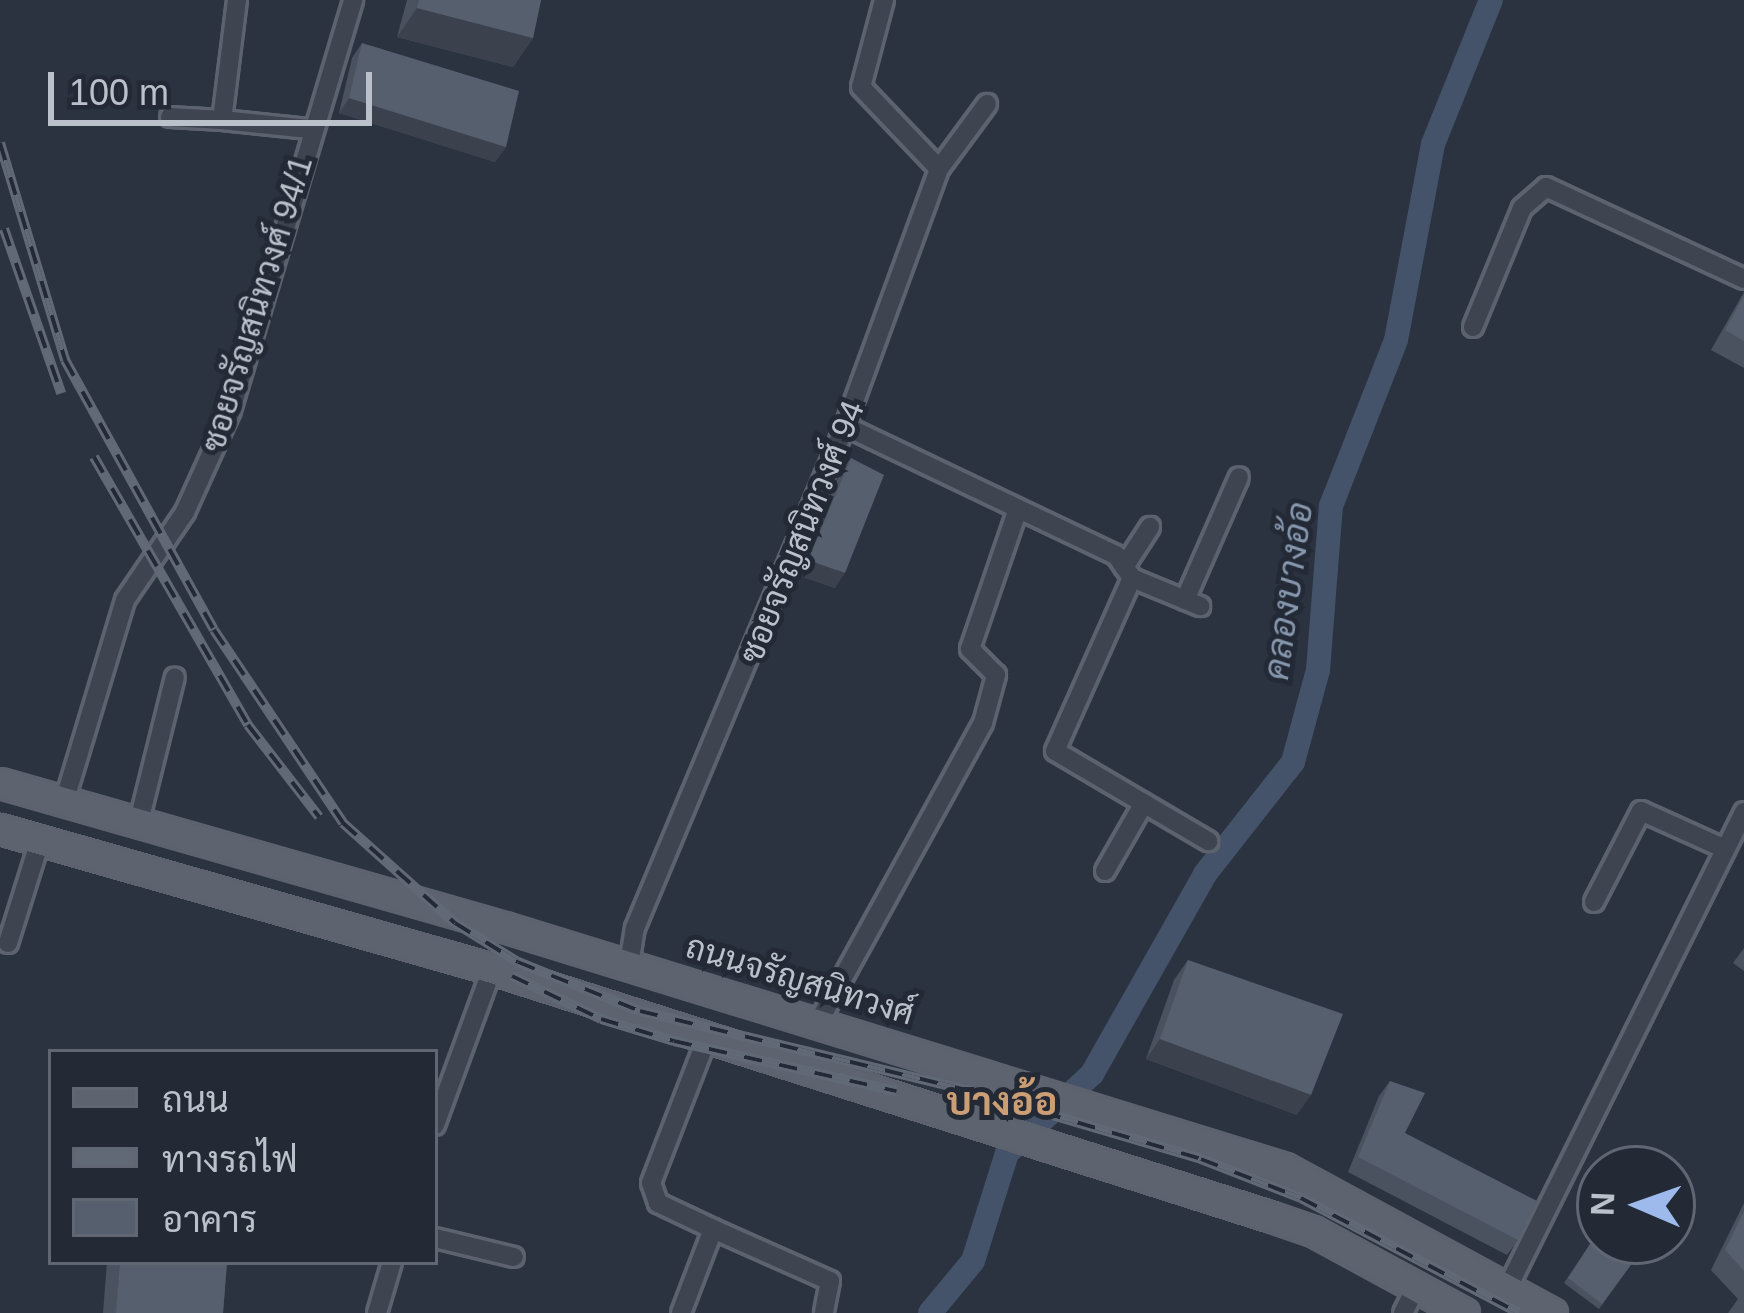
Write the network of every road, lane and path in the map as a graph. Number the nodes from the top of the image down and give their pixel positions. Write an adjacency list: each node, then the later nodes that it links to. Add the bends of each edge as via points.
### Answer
1 (237, 0): 6 (street)
2 (353, 0): 7 (street, ซอยจรัญสนิทวงศ์ 94/1)
3 (884, 0): 8 (street, via 861,87)
4 (987, 104): 8 (street, ซอยจรัญสนิทวงศ์ 94)
5 (170, 117): 6 (street)
6 (222, 119): 7 (street)
7 (309, 129): 18 (street, ซอยจรัญสนิทวงศ์ 94/1, via 231,410 185,512 120,613)
8 (939, 170): 11 (street, ซอยจรัญสนิทวงศ์ 94)
9 (1744, 279): 10 (street, via 1546,187 1522,208)
10 (1473, 328)
11 (845, 426): 13 (street); 29 (street, ซอยจรัญสนิทวงศ์ 94, via 635,928)
12 (1239, 477): 15 (street, via 1192,603)
13 (1018, 508): 15 (street, via 1116,555); 33 (street, via 970,649 996,675 983,723)
14 (1150, 527): 15 (street)
15 (1128, 573): 19 (street, via 1055,751)
16 (175, 677): 21 (street)
17 (0, 783): 18 (main road, ถนนจรัญสนิทวงศ์)
18 (64, 799): 21 (main road, ถนนจรัญสนิทวงศ์)
19 (1144, 803): 24 (street); 26 (street)
20 (1744, 812): 25 (street)
21 (139, 821): 29 (main road, ถนนจรัญสนิทวงศ์)
22 (0, 829): 23 (main road)
23 (40, 838): 28 (street); 30 (main road)
24 (1208, 841)
25 (1725, 849): 27 (street, via 1641,811); 40 (street)
26 (1105, 871)
27 (1594, 902)
28 (8, 943)
29 (629, 965): 31 (main road, ถนนจรัญสนิทวงศ์); 32 (main road)
30 (492, 969): 32 (main road); 35 (street)
31 (725, 994): 33 (main road, ถนนจรัญสนิทวงศ์); 34 (main road)
32 (616, 1008): 34 (main road)
33 (818, 1023): 40 (main road, ถนนจรัญสนิทวงศ์, via 1324,1184)
34 (707, 1037): 36 (street, via 651,1194); 41 (main road, via 1313,1231)
35 (438, 1118)
36 (713, 1229): 43 (street); 44 (street, via 830,1280)
37 (438, 1239): 38 (street)
38 (514, 1256)
39 (391, 1265): 42 (street)
40 (1509, 1285): 47 (main road, ถนนจรัญสนิทวงศ์)
41 (1416, 1287): 45 (street); 46 (main road)
42 (377, 1313)
43 (681, 1313)
44 (824, 1313)
45 (1403, 1313)
46 (1464, 1313)
47 (1552, 1313)

